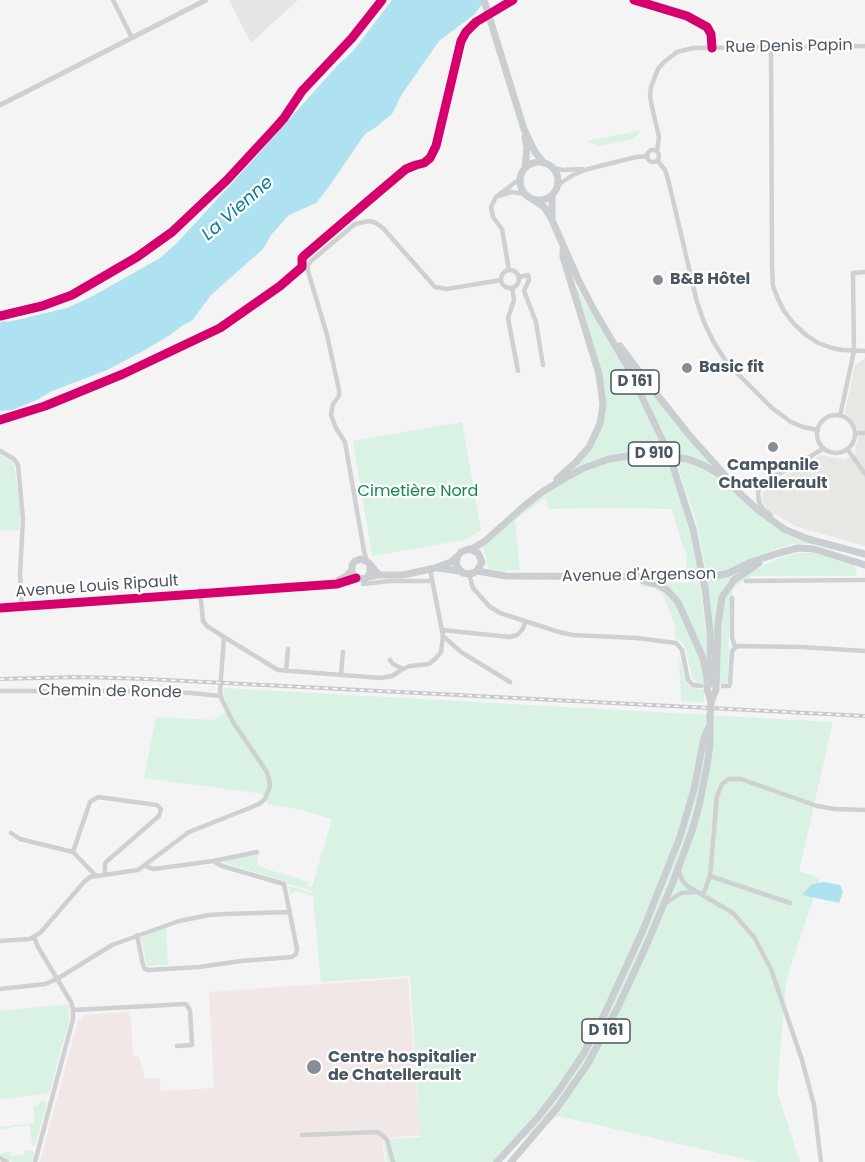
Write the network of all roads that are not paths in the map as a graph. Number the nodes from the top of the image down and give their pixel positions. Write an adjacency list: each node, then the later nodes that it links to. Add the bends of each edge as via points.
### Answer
1 (113, 0): 4 (street)
2 (206, 0): 4 (street)
3 (484, 0): 8 (main road)
4 (132, 38): 7 (street)
5 (865, 46): 6 (street, Rue Denis Papin)
6 (771, 47): 9 (street, Rue Denis Papin, via 693,48 677,52 664,62 650,96 659,137); 30 (street, via 773,286 784,311 806,335 832,348)
7 (0, 105)
8 (524, 129): 12 (main road); 14 (main road)
9 (657, 151): 10 (street); 11 (street)
10 (648, 156): 11 (street, via 652,162); 15 (street)
11 (657, 160): 35 (street, via 668,179 697,302 713,341 725,360 772,408 791,422)
12 (544, 163): 13 (main road); 14 (main road, via 533,163)
13 (553, 168): 15 (street); 17 (main road)
14 (525, 169): 16 (main road)
15 (588, 169): 17 (street)
16 (521, 178): 18 (main road); 20 (street)
17 (558, 185): 19 (main road)
18 (525, 194): 20 (street, via 511,192); 21 (main road)
19 (552, 195): 21 (main road); 22 (main road, D 161)
20 (496, 197): 24 (street, via 492,213 501,229)
21 (532, 199): 22 (main road, D 161, via 544,207)
22 (552, 220): 23 (main road, D 161)
23 (564, 249): 29 (main road, D 161); 42 (main road, via 563,257 599,374 602,414 589,447)
24 (509, 270): 26 (street, via 516,271); 27 (street)
25 (865, 272): 30 (street, via 853,273)
26 (519, 277): 28 (street, via 519,283); 32 (street, via 528,275 524,291 536,322)
27 (501, 280): 28 (street); 46 (street, via 447,289 435,287 383,228 369,221 355,224 308,265 339,390 331,415 345,442)
28 (512, 288): 33 (street, via 514,300 508,318)
29 (600, 321): 43 (main road, via 690,436); 88 (main road, D 161, bridge, via 627,366 666,447 693,529 710,631)
30 (854, 351): 31 (street); 34 (street)
31 (865, 351)
32 (543, 365)
33 (518, 371)
34 (840, 416): 35 (street, via 824,420); 36 (street, via 850,422)
35 (818, 430): 38 (street)
36 (855, 433): 37 (street); 39 (street)
37 (865, 433)
38 (824, 448): 39 (street, via 833,453); 44 (street, via 766,480 758,492 765,511)
39 (848, 450): 41 (street)
40 (0, 452): 69 (street, via 18,465 23,519)
41 (865, 474)
42 (542, 492): 43 (main road, D 910, via 577,471 609,459 659,454 688,459 711,469); 45 (main road, D 910)
43 (758, 510): 44 (main road, D 910, via 784,529)
44 (808, 539): 47 (main road, D 910)
45 (472, 549): 48 (main road); 56 (main road, via 481,559)
46 (364, 551): 50 (street); 51 (street)
47 (865, 554)
48 (458, 556): 53 (main road); 55 (main road)
49 (766, 558): 52 (main road, Avenue d'Argenson, via 808,548); 61 (main road, Avenue d'Argenson, via 713,577); 88 (main road, via 738,576 722,597 716,690)
50 (357, 560): 51 (main road); 54 (main road)
51 (369, 563): 58 (main road); 59 (main road)
52 (865, 565)
53 (433, 569): 55 (main road); 58 (main road); 63 (street)
54 (351, 571): 60 (main road); 66 (main road, via 337,580)
55 (460, 571): 57 (main road)
56 (477, 571): 57 (main road); 61 (main road, Avenue d'Argenson, via 506,576)
57 (469, 574): 71 (street, via 472,587 489,606)
58 (379, 575): 59 (main road)
59 (368, 577): 60 (main road)
60 (356, 578): 66 (main road, via 337,584)
61 (620, 578): 88 (main road, via 656,584 675,597 703,658)
62 (865, 580): 64 (street)
63 (432, 581): 65 (street); 72 (street)
64 (746, 581)
65 (363, 584)
66 (199, 592): 69 (main road, Avenue Louis Ripault); 74 (street, via 203,621)
67 (732, 598): 75 (street)
68 (0, 604): 69 (main road, Avenue Louis Ripault)
69 (22, 605): 70 (main road, Avenue Louis Ripault)
70 (0, 608)
71 (526, 621): 72 (street, via 522,630 510,637); 84 (street, via 573,635 676,643 682,650 688,680)
72 (442, 630): 73 (street)
73 (443, 636): 80 (street, via 441,652 429,664); 83 (street, via 461,652)
74 (224, 637): 81 (street, via 274,669); 87 (street)
75 (735, 647): 77 (street); 85 (street, via 730,684)
76 (288, 649): 81 (street)
77 (865, 651)
78 (343, 652): 82 (street)
79 (390, 660): 80 (street)
80 (403, 669): 82 (street, via 385,678)
81 (286, 671): 82 (street)
82 (341, 675)
83 (510, 682)
84 (701, 686)
85 (723, 686)
86 (0, 692): 87 (street, Chemin de Ronde, via 119,691)
87 (221, 696): 95 (street, via 232,722 267,772 265,799 189,832)
88 (711, 703): 89 (main road, D 161, bridge)
89 (709, 727): 96 (main road, D 161, via 704,787); 117 (main road, D 161, via 680,837 605,1013 559,1090)
90 (865, 810): 99 (street, via 817,806 741,779 729,779 717,796)
91 (11, 833): 92 (street, via 20,839)
92 (73, 852): 97 (street, via 90,802 98,797 157,805 161,809 159,816 106,862); 98 (street)
93 (257, 852): 94 (street)
94 (213, 861): 95 (street, via 154,869); 104 (street, via 284,884)
95 (145, 866): 97 (street, via 131,872)
96 (678, 867): 100 (street, via 684,882); 103 (main road, D 161)
97 (105, 874): 98 (street)
98 (96, 876): 106 (street, via 84,882)
99 (710, 876): 101 (street); 102 (street)
100 (696, 891): 101 (street); 103 (street, via 681,893)
101 (703, 895): 119 (street, via 733,913 754,937 771,969 814,1105)
102 (790, 903)
103 (664, 905): 118 (main road, D 161, via 587,1065)
104 (290, 912): 105 (street, via 209,915); 105 (street, via 297,949 292,957 149,970 143,965)
105 (137, 935): 108 (street, via 112,945)
106 (34, 937): 107 (street); 108 (street)
107 (0, 941)
108 (57, 979): 109 (street); 110 (street)
109 (0, 989)
110 (74, 1010): 111 (street, via 186,1004 190,1010 192,1045); 115 (street)
111 (177, 1046)
112 (302, 1135): 116 (street, via 381,1133)
113 (0, 1158): 114 (street)
114 (7, 1162)
115 (35, 1162)
116 (393, 1162)
117 (497, 1162)
118 (512, 1162)
119 (822, 1162)

